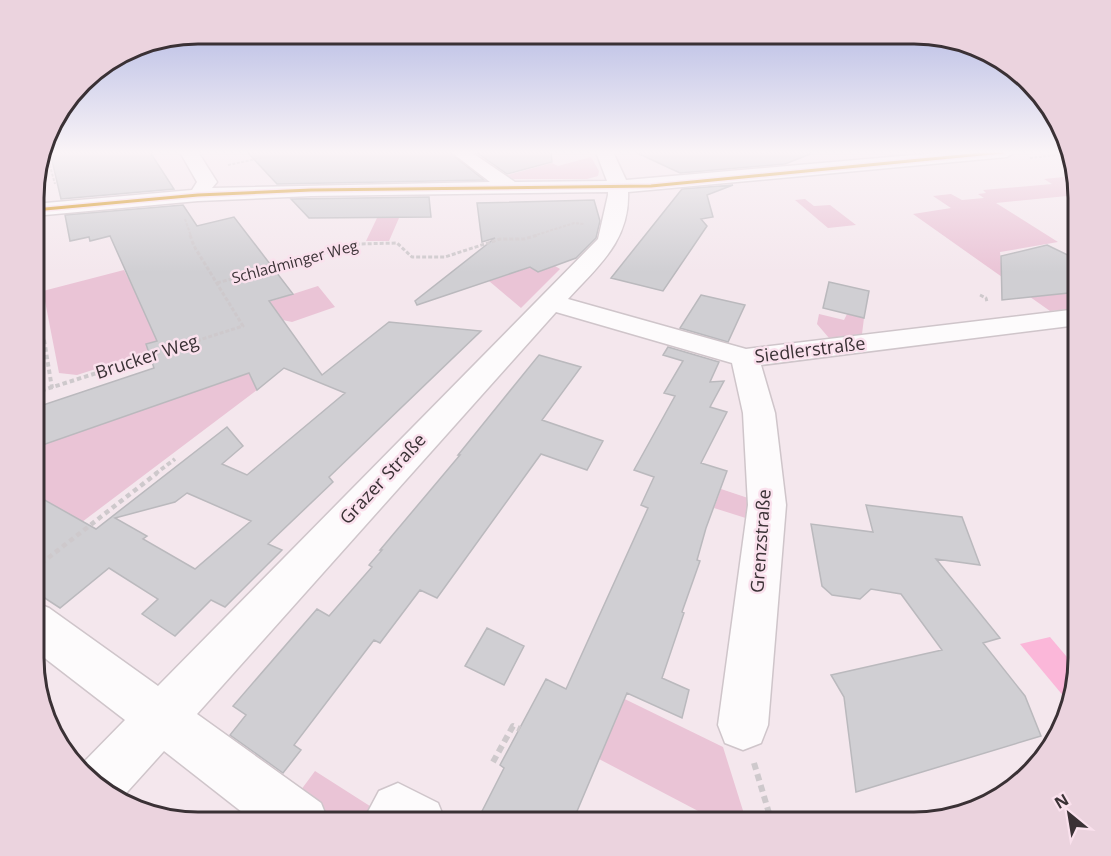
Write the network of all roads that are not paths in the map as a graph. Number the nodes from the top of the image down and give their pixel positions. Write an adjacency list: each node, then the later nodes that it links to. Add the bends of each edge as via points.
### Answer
1 (200, 192): 4 (street)
2 (274, 192): 4 (street)
3 (618, 192): 6 (street, Grazer Straße, via 615,225 608,241)
4 (198, 195): 5 (street)
5 (44, 209)
6 (549, 302): 8 (street, Siedlerstraße); 10 (street, Grazer Straße)
7 (1068, 318): 8 (street, Siedlerstraße)
8 (745, 358): 11 (street, Grenzstraße, via 759,413 767,505)
9 (44, 630): 10 (street)
10 (161, 717): 12 (street, Grazer Straße); 13 (street)
11 (743, 725)
12 (103, 780)
13 (286, 812)

